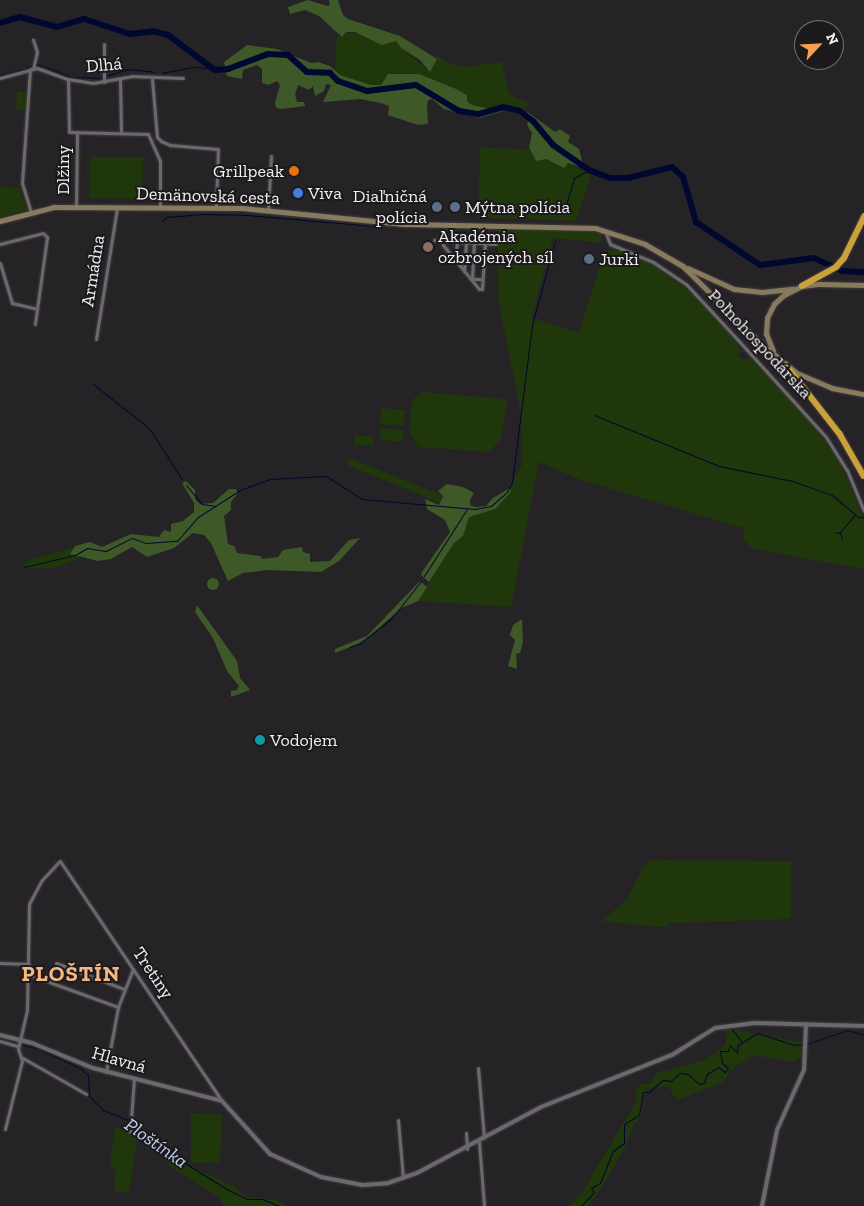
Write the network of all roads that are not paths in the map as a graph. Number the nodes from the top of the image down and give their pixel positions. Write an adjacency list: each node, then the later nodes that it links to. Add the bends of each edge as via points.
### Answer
1 (33, 40): 3 (street, via 37,52)
2 (104, 44): 7 (street)
3 (31, 69): 4 (street); 6 (street, Dlhá); 20 (street, via 22,185)
4 (0, 78)
5 (183, 78): 9 (street, Dlhá)
6 (68, 79): 7 (street, Dlhá); 10 (street, via 68,129)
7 (104, 79): 8 (street, Dlhá)
8 (120, 79): 9 (street, Dlhá, via 142,76); 11 (street)
9 (152, 79): 12 (street)
10 (77, 132): 11 (street); 15 (street, Dlžiny)
11 (121, 132): 13 (street, via 145,132)
12 (157, 137): 13 (street); 16 (street, via 170,146 218,149)
13 (151, 138): 18 (street, via 160,161)
14 (271, 156): 19 (street)
15 (76, 207): 17 (main road, Demänovská cesta); 20 (main road, Demänovská cesta)
16 (216, 207): 18 (main road, Demänovská cesta); 19 (main road, Demänovská cesta)
17 (117, 208): 18 (main road, Demänovská cesta); 42 (street, Armádna)
18 (160, 208)
19 (268, 210): 23 (main road, Demänovská cesta, via 417,224 565,225)
20 (31, 212): 22 (main road, Demänovská cesta)
21 (864, 217): 39 (highway, via 848,252 824,274)
22 (0, 221)
23 (605, 230): 34 (main road, Demänovská cesta, via 645,244); 47 (street, Poľnohospodárska, via 607,241 612,245 653,262 686,284 744,346 826,437 847,470)
24 (434, 240): 25 (street)
25 (443, 240): 26 (street); 32 (street)
26 (457, 241): 27 (street); 32 (street)
27 (466, 242): 28 (street); 35 (street)
28 (474, 243): 30 (street); 36 (street)
29 (0, 244): 40 (street, via 42,233 47,237)
30 (485, 244): 31 (street); 37 (street)
31 (496, 244)
32 (455, 261): 35 (street)
33 (0, 263): 40 (street, via 12,303)
34 (683, 266): 39 (main road, via 734,289 762,292); 43 (main road)
35 (464, 272): 36 (street)
36 (471, 279): 37 (street); 37 (street, via 482,289)
37 (482, 279)
38 (864, 285): 39 (main road, via 832,283)
39 (800, 287): 43 (main road, via 777,300 768,316 766,334)
40 (37, 309): 41 (street)
41 (35, 324)
42 (96, 339)
43 (775, 355): 44 (main road)
44 (786, 365): 45 (main road, via 832,388); 46 (highway, via 840,434)
45 (864, 394)
46 (864, 476)
47 (864, 511)
48 (0, 962): 50 (street)
49 (56, 963): 53 (street)
50 (29, 964): 51 (street, Tretiny, via 29,904 42,880 60,861); 52 (street)
51 (133, 969): 53 (street); 65 (street, Tretiny)
52 (30, 974): 54 (street); 59 (street, via 27,1010)
53 (124, 989): 54 (street)
54 (118, 1007): 62 (street)
55 (806, 1024): 56 (street); 70 (street, via 747,1023 715,1028 672,1055 549,1103); 75 (street, via 806,1050 800,1081 776,1134)
56 (864, 1026)
57 (0, 1035): 59 (street, Hlavná)
58 (0, 1041): 59 (street)
59 (19, 1043): 60 (street); 62 (street, Hlavná)
60 (20, 1056): 64 (street); 67 (street, via 22,1063)
61 (478, 1068): 70 (street)
62 (106, 1072): 63 (street, Hlavná)
63 (134, 1079): 65 (street, Hlavná); 68 (street)
64 (86, 1094)
65 (222, 1101): 73 (street, via 267,1152 310,1173 362,1185)
66 (398, 1120): 73 (street)
67 (6, 1129)
68 (130, 1132)
69 (466, 1132): 72 (street)
70 (484, 1138): 71 (street)
71 (479, 1142): 72 (street); 74 (street)
72 (467, 1149): 73 (street)
73 (403, 1178)
74 (484, 1206)
75 (762, 1206)

